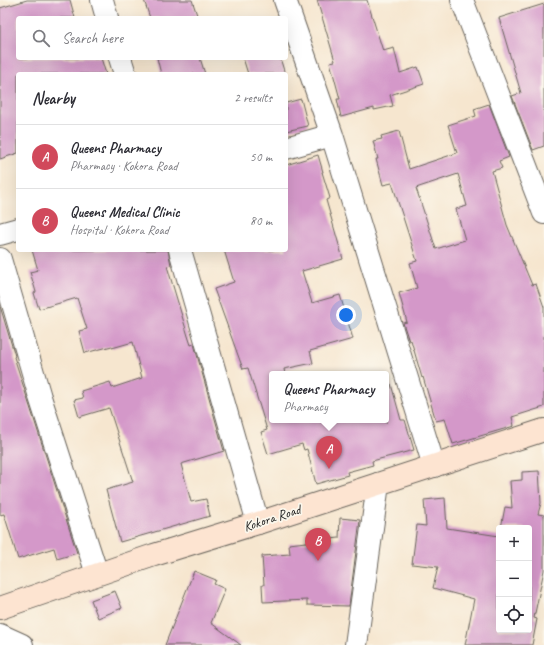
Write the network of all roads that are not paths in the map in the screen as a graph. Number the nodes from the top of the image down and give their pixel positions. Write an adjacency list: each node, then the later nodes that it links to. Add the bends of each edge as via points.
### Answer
1 (102, 0): 4 (street)
2 (285, 0): 7 (street)
3 (462, 0): 9 (street)
4 (106, 16)
5 (121, 60): 6 (street)
6 (124, 72)
7 (332, 135): 8 (street); 15 (street)
8 (288, 147)
9 (544, 213)
10 (16, 230): 11 (street)
11 (0, 234)
12 (181, 252): 17 (street)
13 (0, 259): 18 (street, via 40,397)
14 (544, 430): 15 (street, Kokora Road)
15 (434, 466): 16 (street, Kokora Road)
16 (378, 484): 17 (street, Kokora Road); 22 (street)
17 (258, 523): 18 (street, Kokora Road)
18 (97, 574): 19 (street, Kokora Road)
19 (0, 608)
20 (0, 635): 21 (street)
21 (22, 645)
22 (356, 645)

